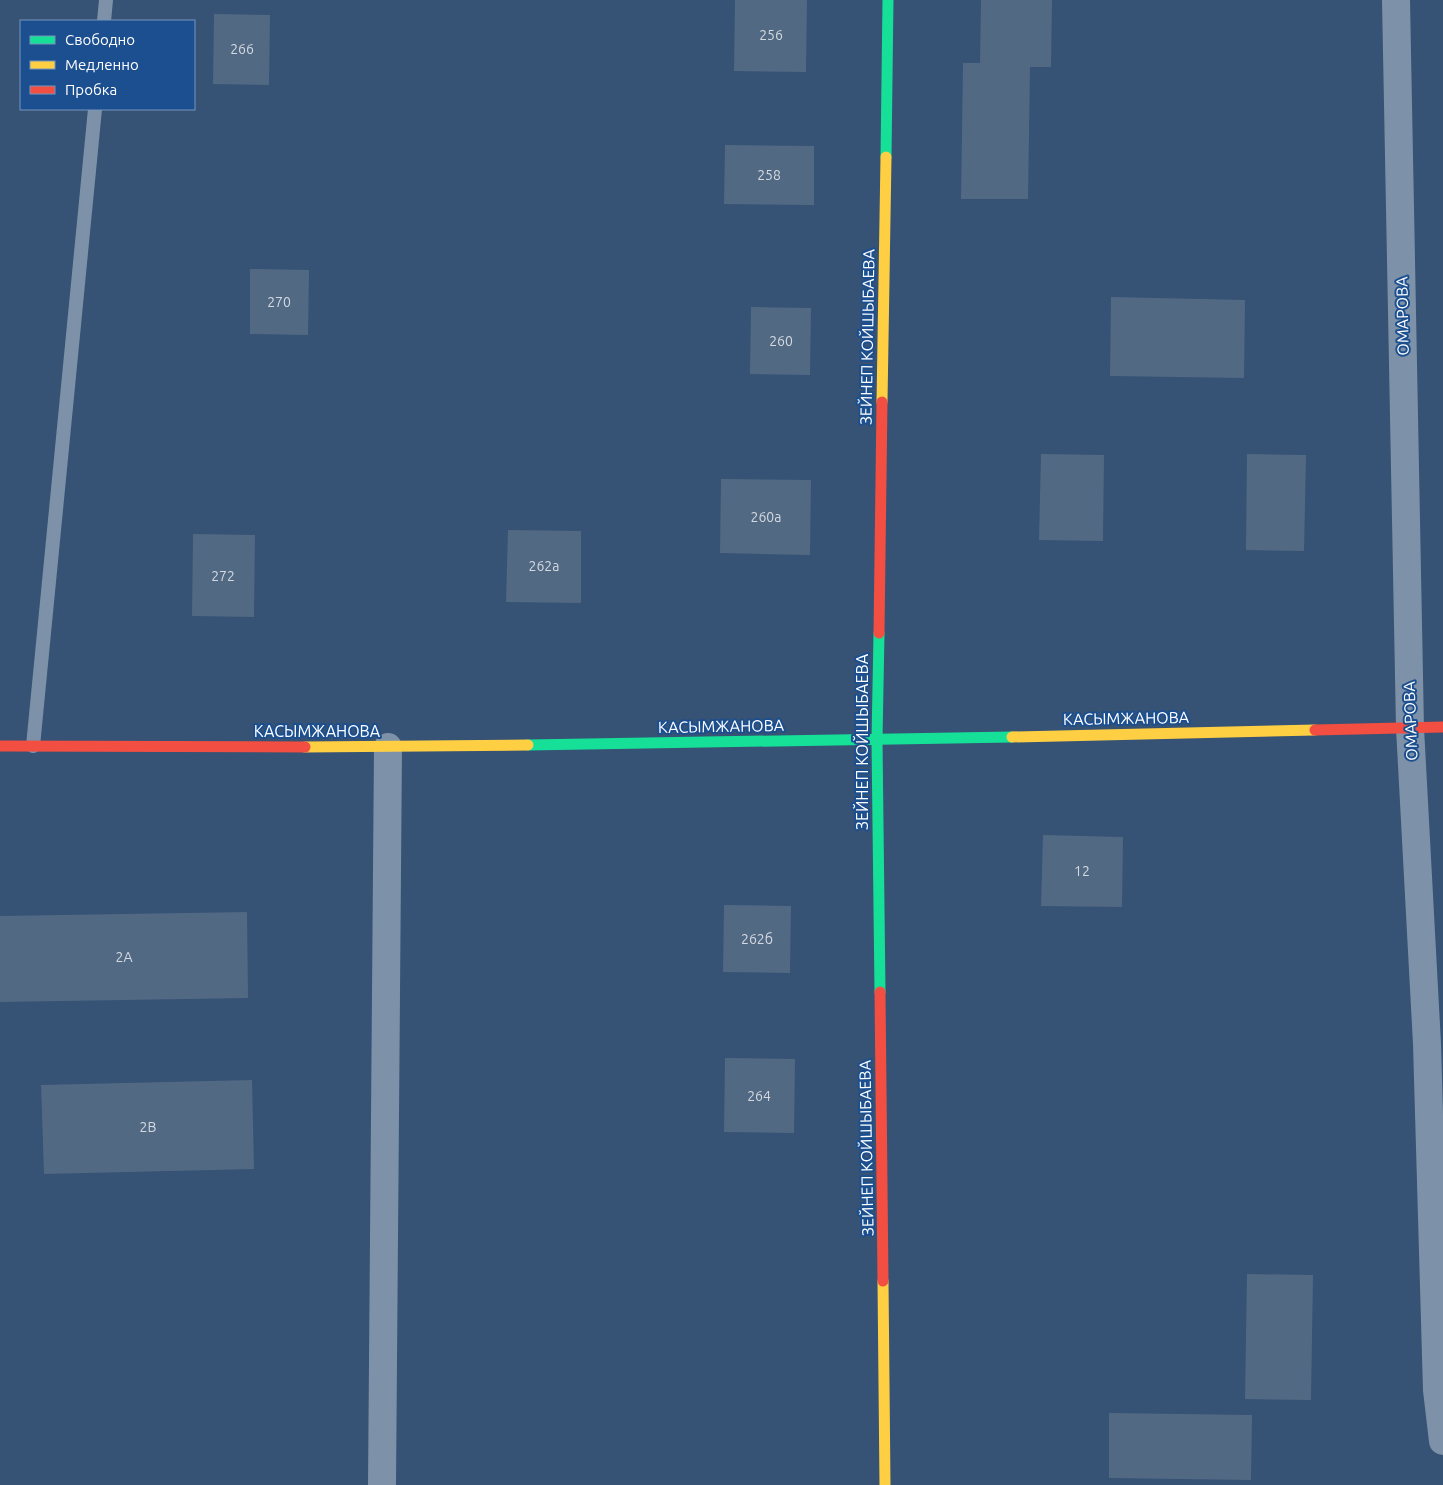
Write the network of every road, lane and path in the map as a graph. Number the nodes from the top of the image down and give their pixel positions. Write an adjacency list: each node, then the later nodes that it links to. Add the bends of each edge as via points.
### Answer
1 (106, 0): 4 (lane)
2 (888, 0): 8 (street, ЗЕЙНЕП КОЙШЫБАЕВА)
3 (1396, 0): 7 (street, ОМАРОВА)
4 (104, 20)
5 (96, 110): 10 (lane)
6 (1443, 727): 7 (street, КАСЫМЖАНОВА)
7 (1410, 728): 8 (street, КАСЫМЖАНОВА); 12 (street, ОМАРОВА)
8 (878, 740): 11 (street, КАСЫМЖАНОВА); 15 (street, ЗЕЙНЕП КОЙШЫБАЕВА)
9 (0, 746): 10 (street, КАСЫМЖАНОВА)
10 (33, 746): 11 (street, КАСЫМЖАНОВА)
11 (388, 747): 14 (street)
12 (1435, 1044): 13 (street, ОМАРОВА, via 1437,1390)
13 (1443, 1441)
14 (382, 1485)
15 (885, 1485)

